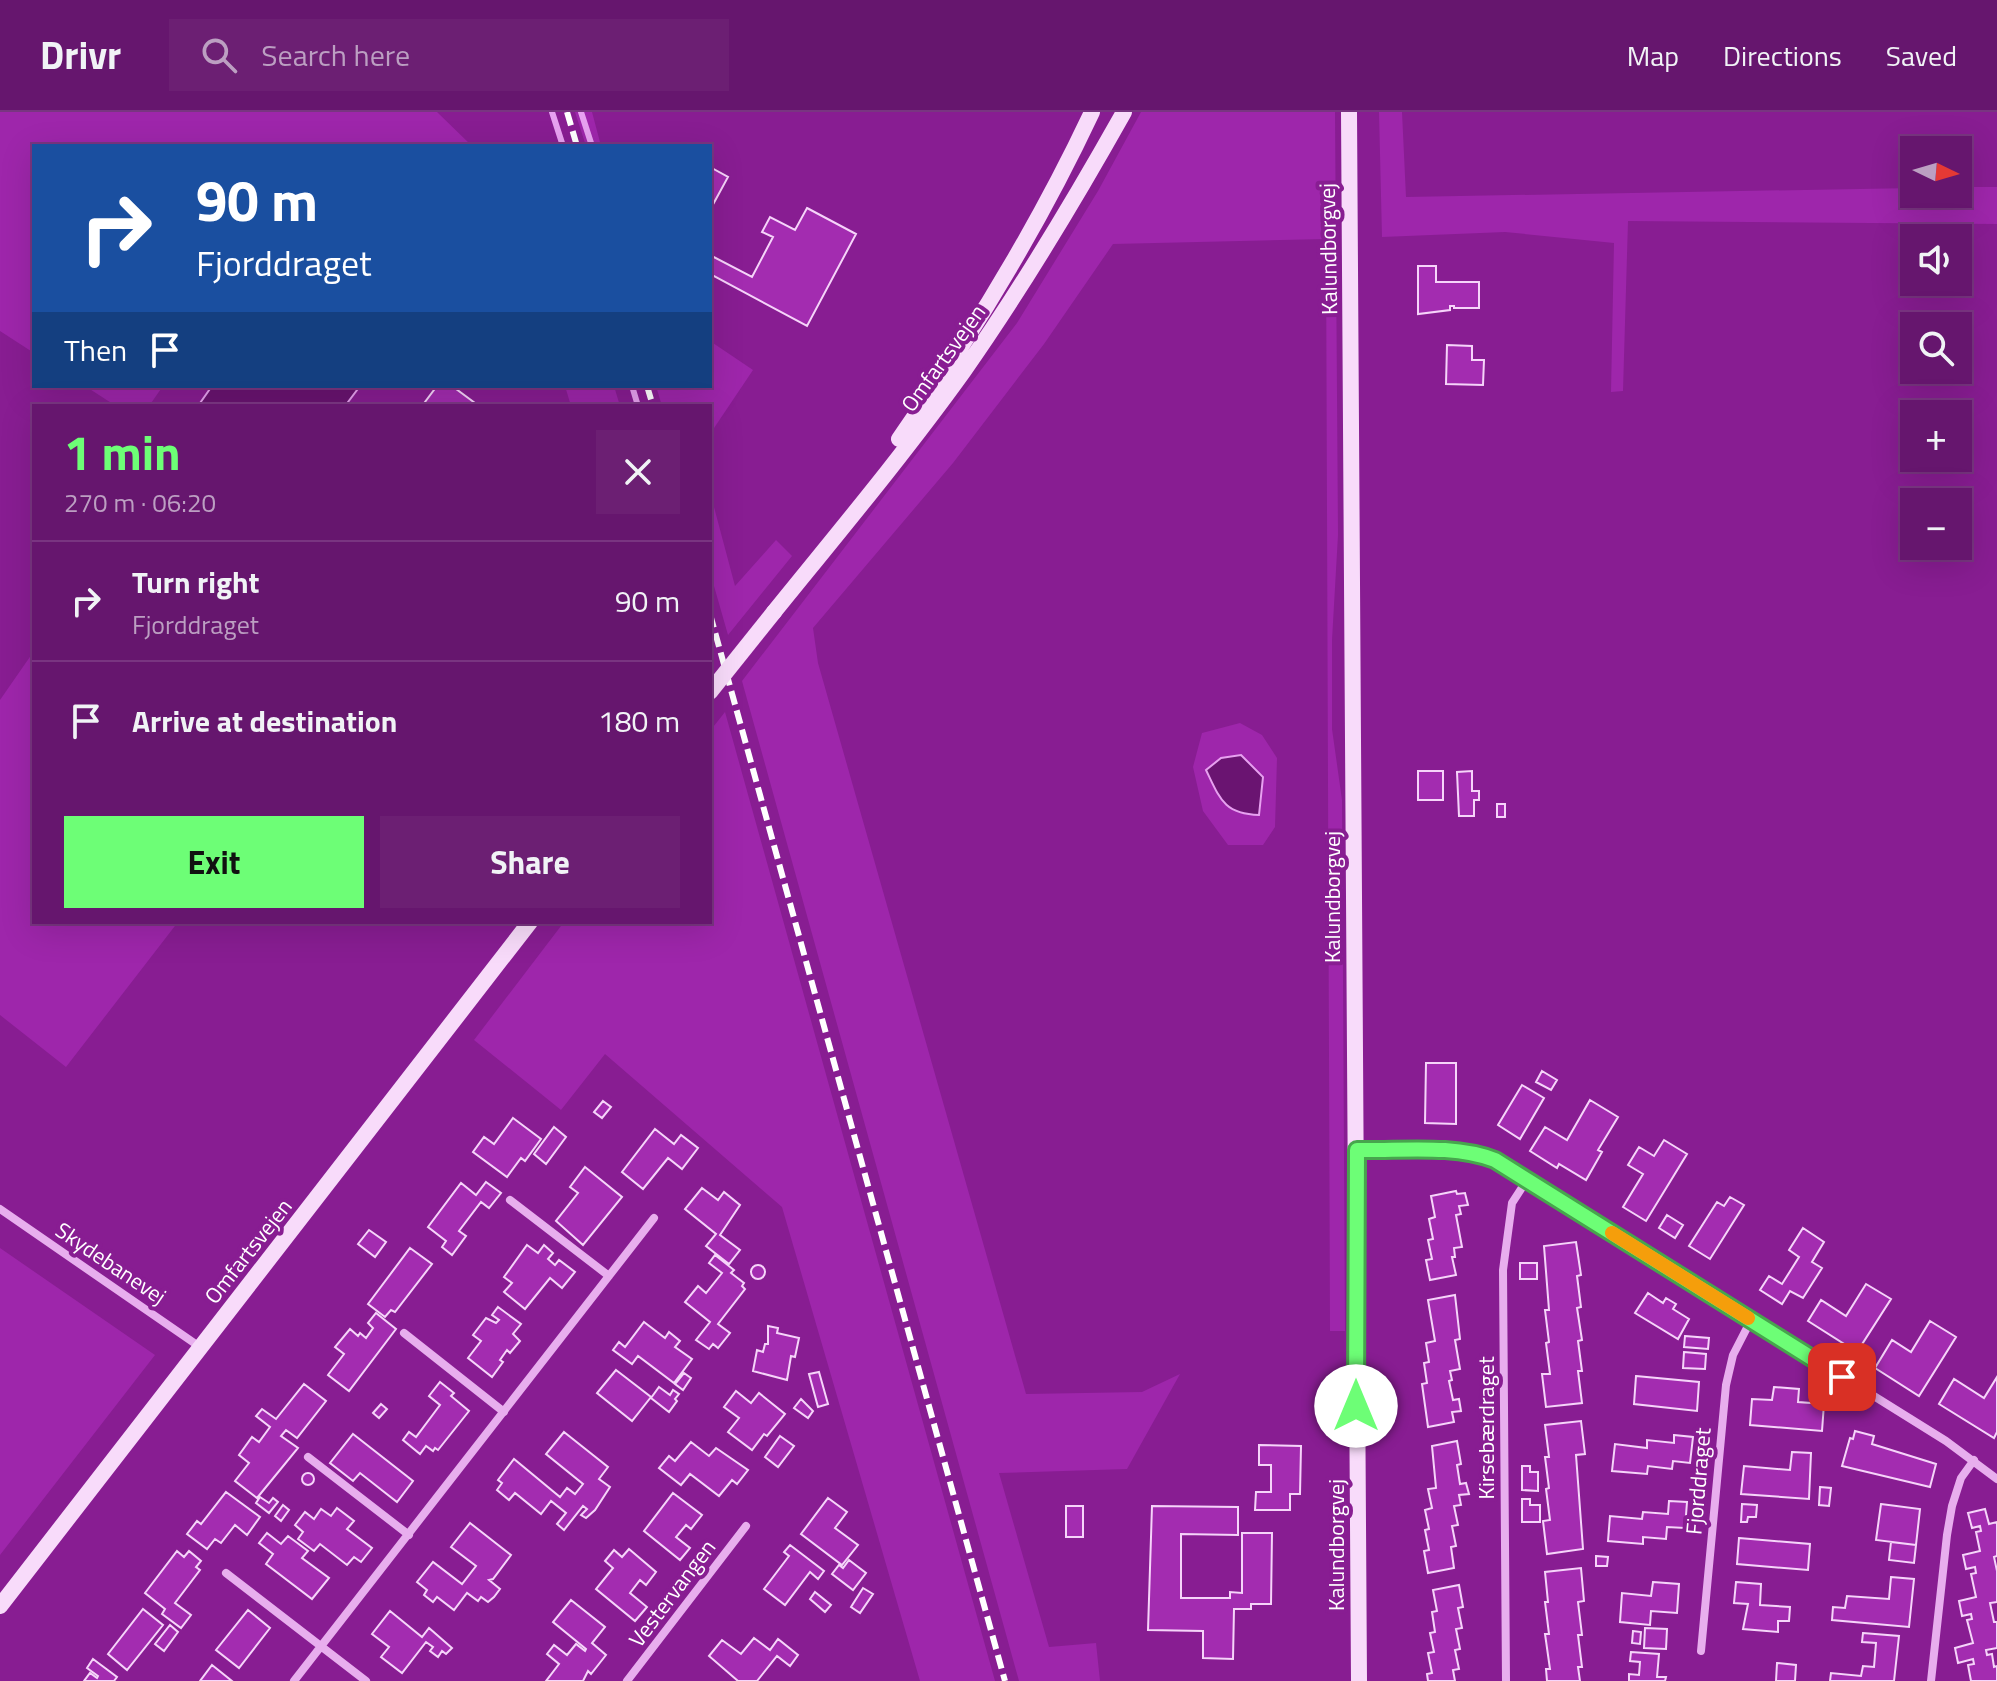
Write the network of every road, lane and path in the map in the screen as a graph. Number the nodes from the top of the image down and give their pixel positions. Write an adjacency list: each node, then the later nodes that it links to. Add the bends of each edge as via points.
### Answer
1 (1092, 112): 4 (main road, Omfartsvejen, via 974,329)
2 (1124, 112): 4 (main road, Omfartsvejen, via 1040,256 962,372)
3 (1349, 112): 7 (main road, Kalundborgvej)
4 (774, 612): 5 (main road, Omfartsvejen, bridge)
5 (712, 690)
6 (528, 924): 15 (main road, Omfartsvejen)
7 (1357, 1150): 8 (street, via 1472,1153); 29 (main road, Kalundborgvej)
8 (1527, 1180): 13 (street); 30 (street, Kirsebærdraget, via 1512,1203 1503,1270)
9 (510, 1200): 12 (street)
10 (0, 1209): 15 (street, Skydebanevej)
11 (654, 1218): 12 (street)
12 (609, 1276): 16 (street)
13 (1751, 1320): 18 (street); 25 (street, Fjorddraget, via 1733,1355 1726,1385)
14 (404, 1333): 16 (street)
15 (201, 1347): 23 (main road, Omfartsvejen)
16 (504, 1412): 21 (street)
17 (308, 1457): 21 (street)
18 (1974, 1460): 19 (street); 31 (street, via 1954,1497)
19 (1997, 1479)
20 (746, 1526): 28 (street, Vestervangen)
21 (409, 1535): 24 (street)
22 (226, 1573): 24 (street)
23 (0, 1606)
24 (321, 1647): 26 (street); 27 (street)
25 (1701, 1651)
26 (294, 1681)
27 (366, 1681)
28 (627, 1681)
29 (1359, 1681)
30 (1506, 1681)
31 (1931, 1681)

